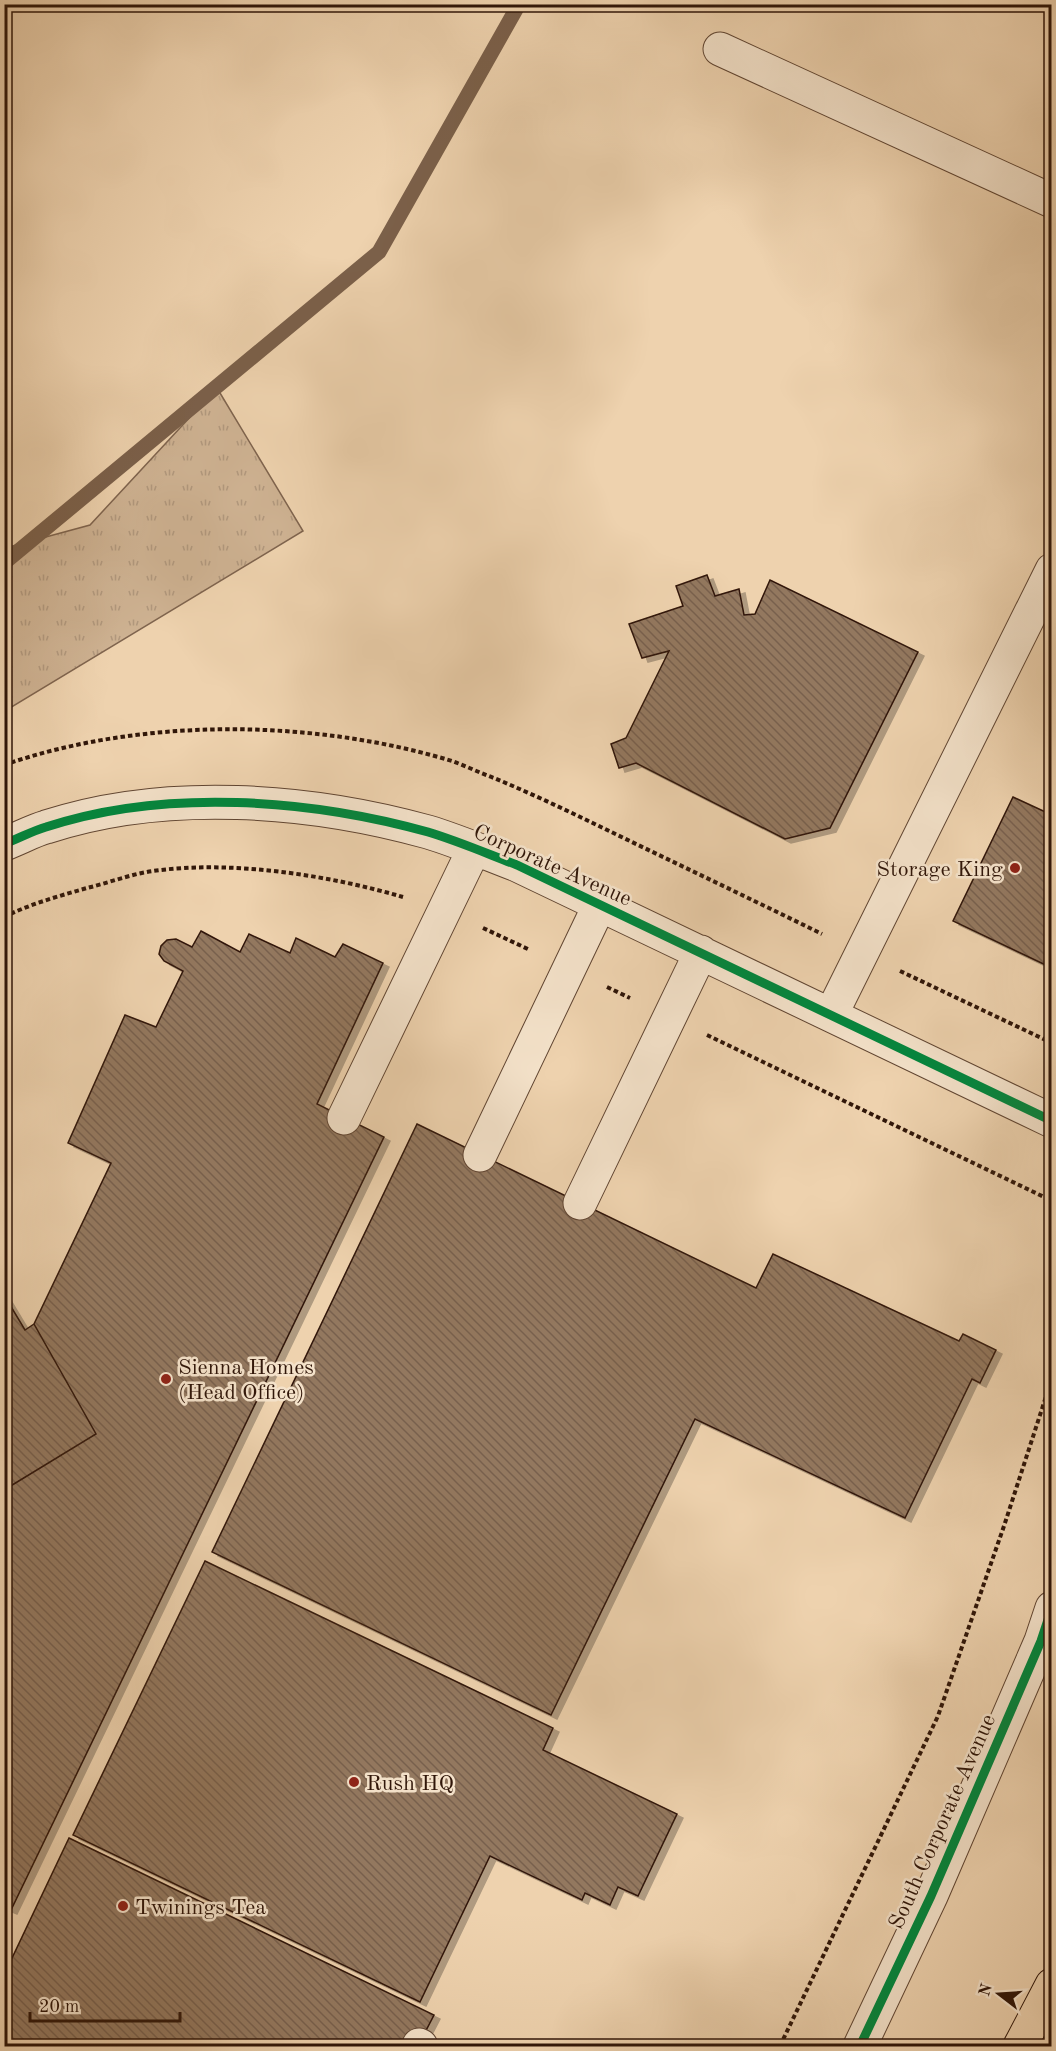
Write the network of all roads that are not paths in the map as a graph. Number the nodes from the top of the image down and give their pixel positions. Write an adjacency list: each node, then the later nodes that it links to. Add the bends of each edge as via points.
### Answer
1 (720, 49): 2 (street)
2 (1052, 201)
3 (1052, 570): 8 (street)
4 (4, 844): 5 (street, Corporate Avenue, via 46,827 116,810 195,802 354,815 429,833)
5 (474, 849): 6 (street, Corporate Avenue); 9 (street)
6 (600, 904): 7 (street, Corporate Avenue); 11 (street)
7 (701, 952): 8 (street, Corporate Avenue); 12 (street)
8 (831, 1015): 10 (street, Corporate Avenue)
9 (344, 1118)
10 (1052, 1120)
11 (480, 1155)
12 (580, 1203)
13 (1052, 1608): 15 (street, South Corporate Avenue, via 936,1886)
14 (1052, 1984): 16 (highway)
15 (860, 2046)
16 (1020, 2046)

